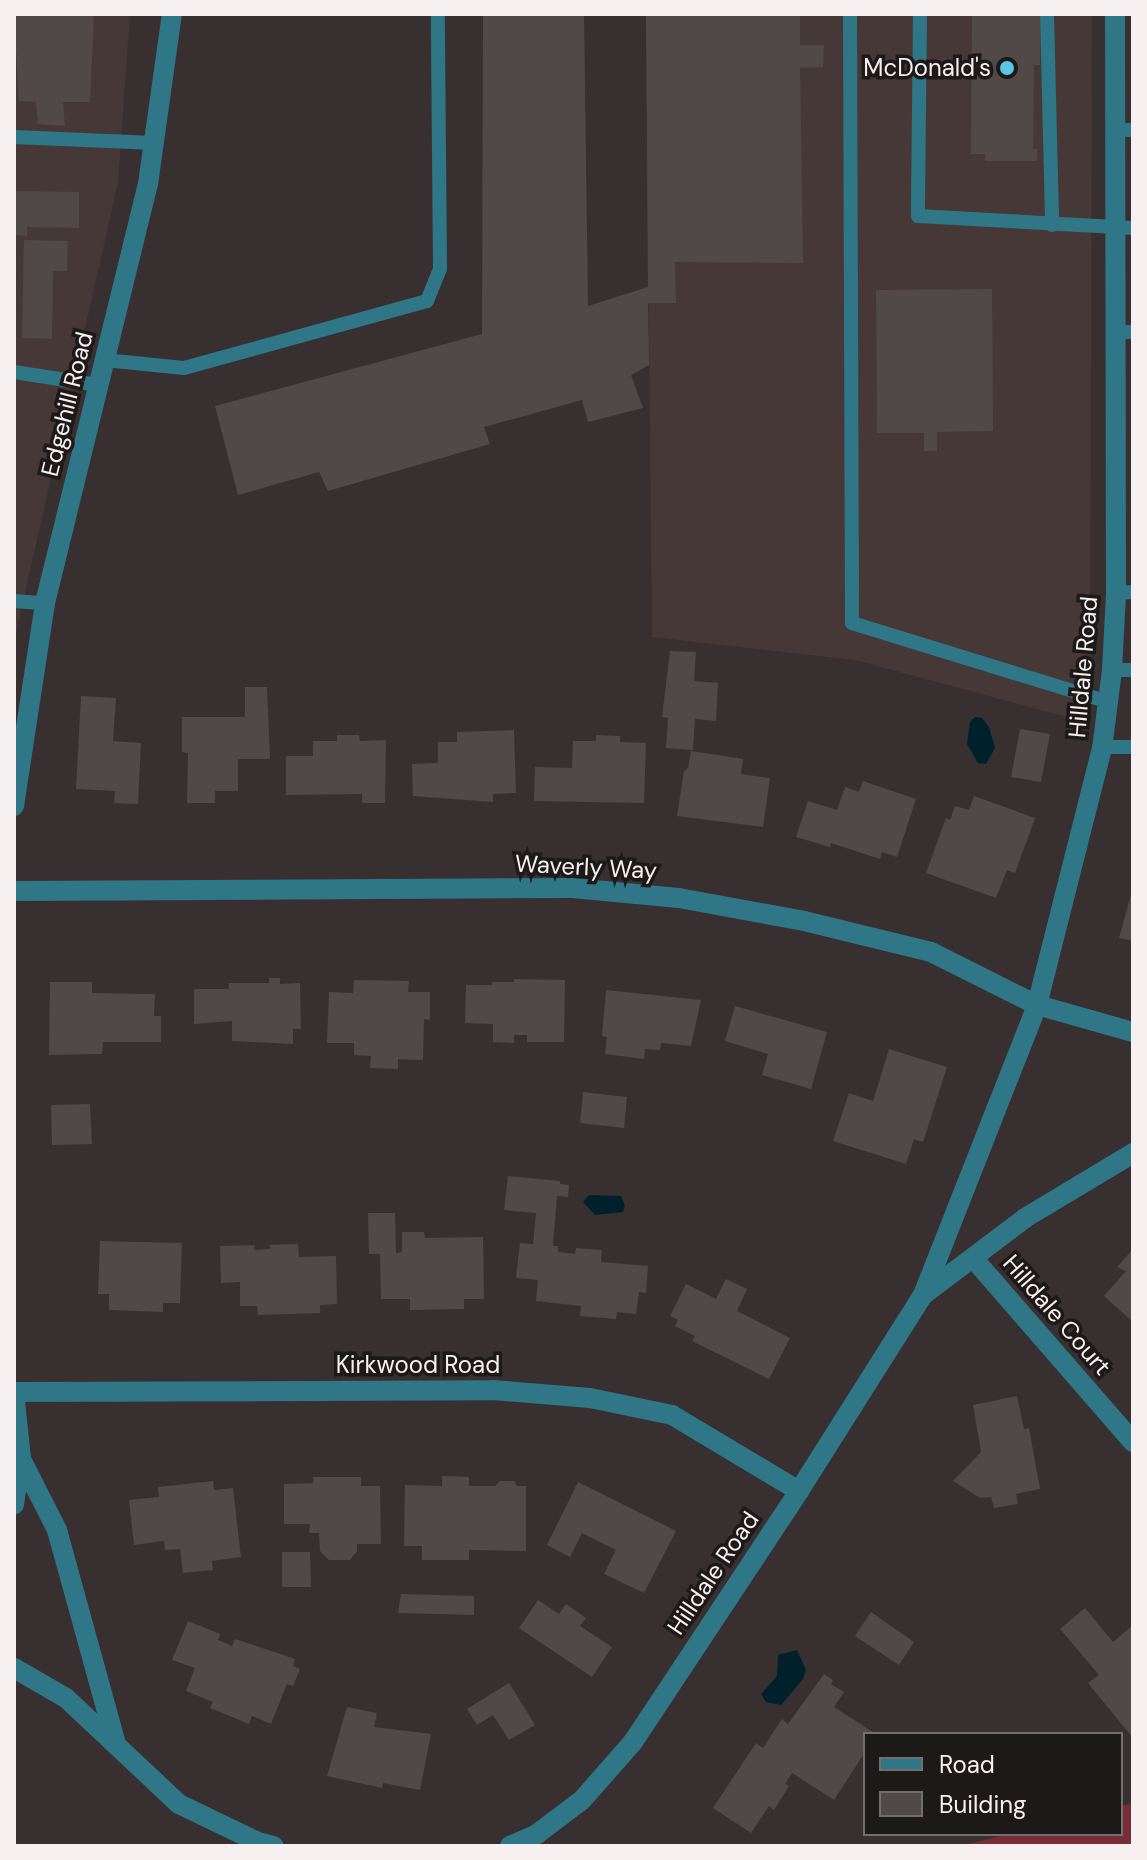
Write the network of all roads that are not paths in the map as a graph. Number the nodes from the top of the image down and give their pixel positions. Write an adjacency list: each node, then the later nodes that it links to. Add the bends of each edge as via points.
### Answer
1 (172, 14): 9 (street, Edgehill Road)
2 (438, 14): 13 (lane, via 440,268 427,301 184,368)
3 (850, 14): 21 (lane, via 852,623)
4 (920, 14): 10 (lane, via 918,216)
5 (1047, 14): 10 (lane)
6 (1115, 14): 7 (street, Hilldale Road)
7 (1124, 130): 11 (street, Hilldale Road)
8 (14, 137): 9 (lane)
9 (155, 143): 13 (street, Edgehill Road)
10 (1052, 225): 11 (lane)
11 (1123, 228): 12 (street, Hilldale Road)
12 (1124, 332): 16 (street, Hilldale Road)
13 (105, 360): 15 (street, Edgehill Road)
14 (14, 372): 15 (lane)
15 (98, 385): 18 (street, Edgehill Road)
16 (1125, 592): 19 (street, Hilldale Road)
17 (14, 601): 18 (lane)
18 (45, 603): 24 (street, Edgehill Road)
19 (1112, 670): 20 (lane); 21 (street, Hilldale Road)
20 (1133, 670)
21 (1109, 702): 22 (street, Hilldale Road)
22 (1102, 747): 23 (lane); 26 (street, Hilldale Road)
23 (1133, 747)
24 (14, 806)
25 (14, 891): 26 (street, Waverly Way, via 573,888 679,898 931,952)
26 (1037, 1005): 27 (street, Waverly Way); 30 (street, Hilldale Road)
27 (1133, 1032)
28 (1133, 1153): 29 (street, Hilldale Road, via 1025,1218)
29 (973, 1258): 30 (street, Hilldale Road); 32 (street, Hilldale Court)
30 (923, 1295): 34 (street, Hilldale Road)
31 (14, 1392): 33 (street); 34 (street, Kirkwood Road, via 493,1390 590,1398 672,1415)
32 (1133, 1442)
33 (21, 1459): 35 (street); 37 (street, via 57,1530)
34 (799, 1491): 39 (street, Hilldale Road, via 633,1742 582,1800 537,1834)
35 (14, 1504)
36 (14, 1668): 37 (street, via 66,1698)
37 (116, 1744): 38 (street, via 179,1804)
38 (274, 1846)
39 (510, 1846)

